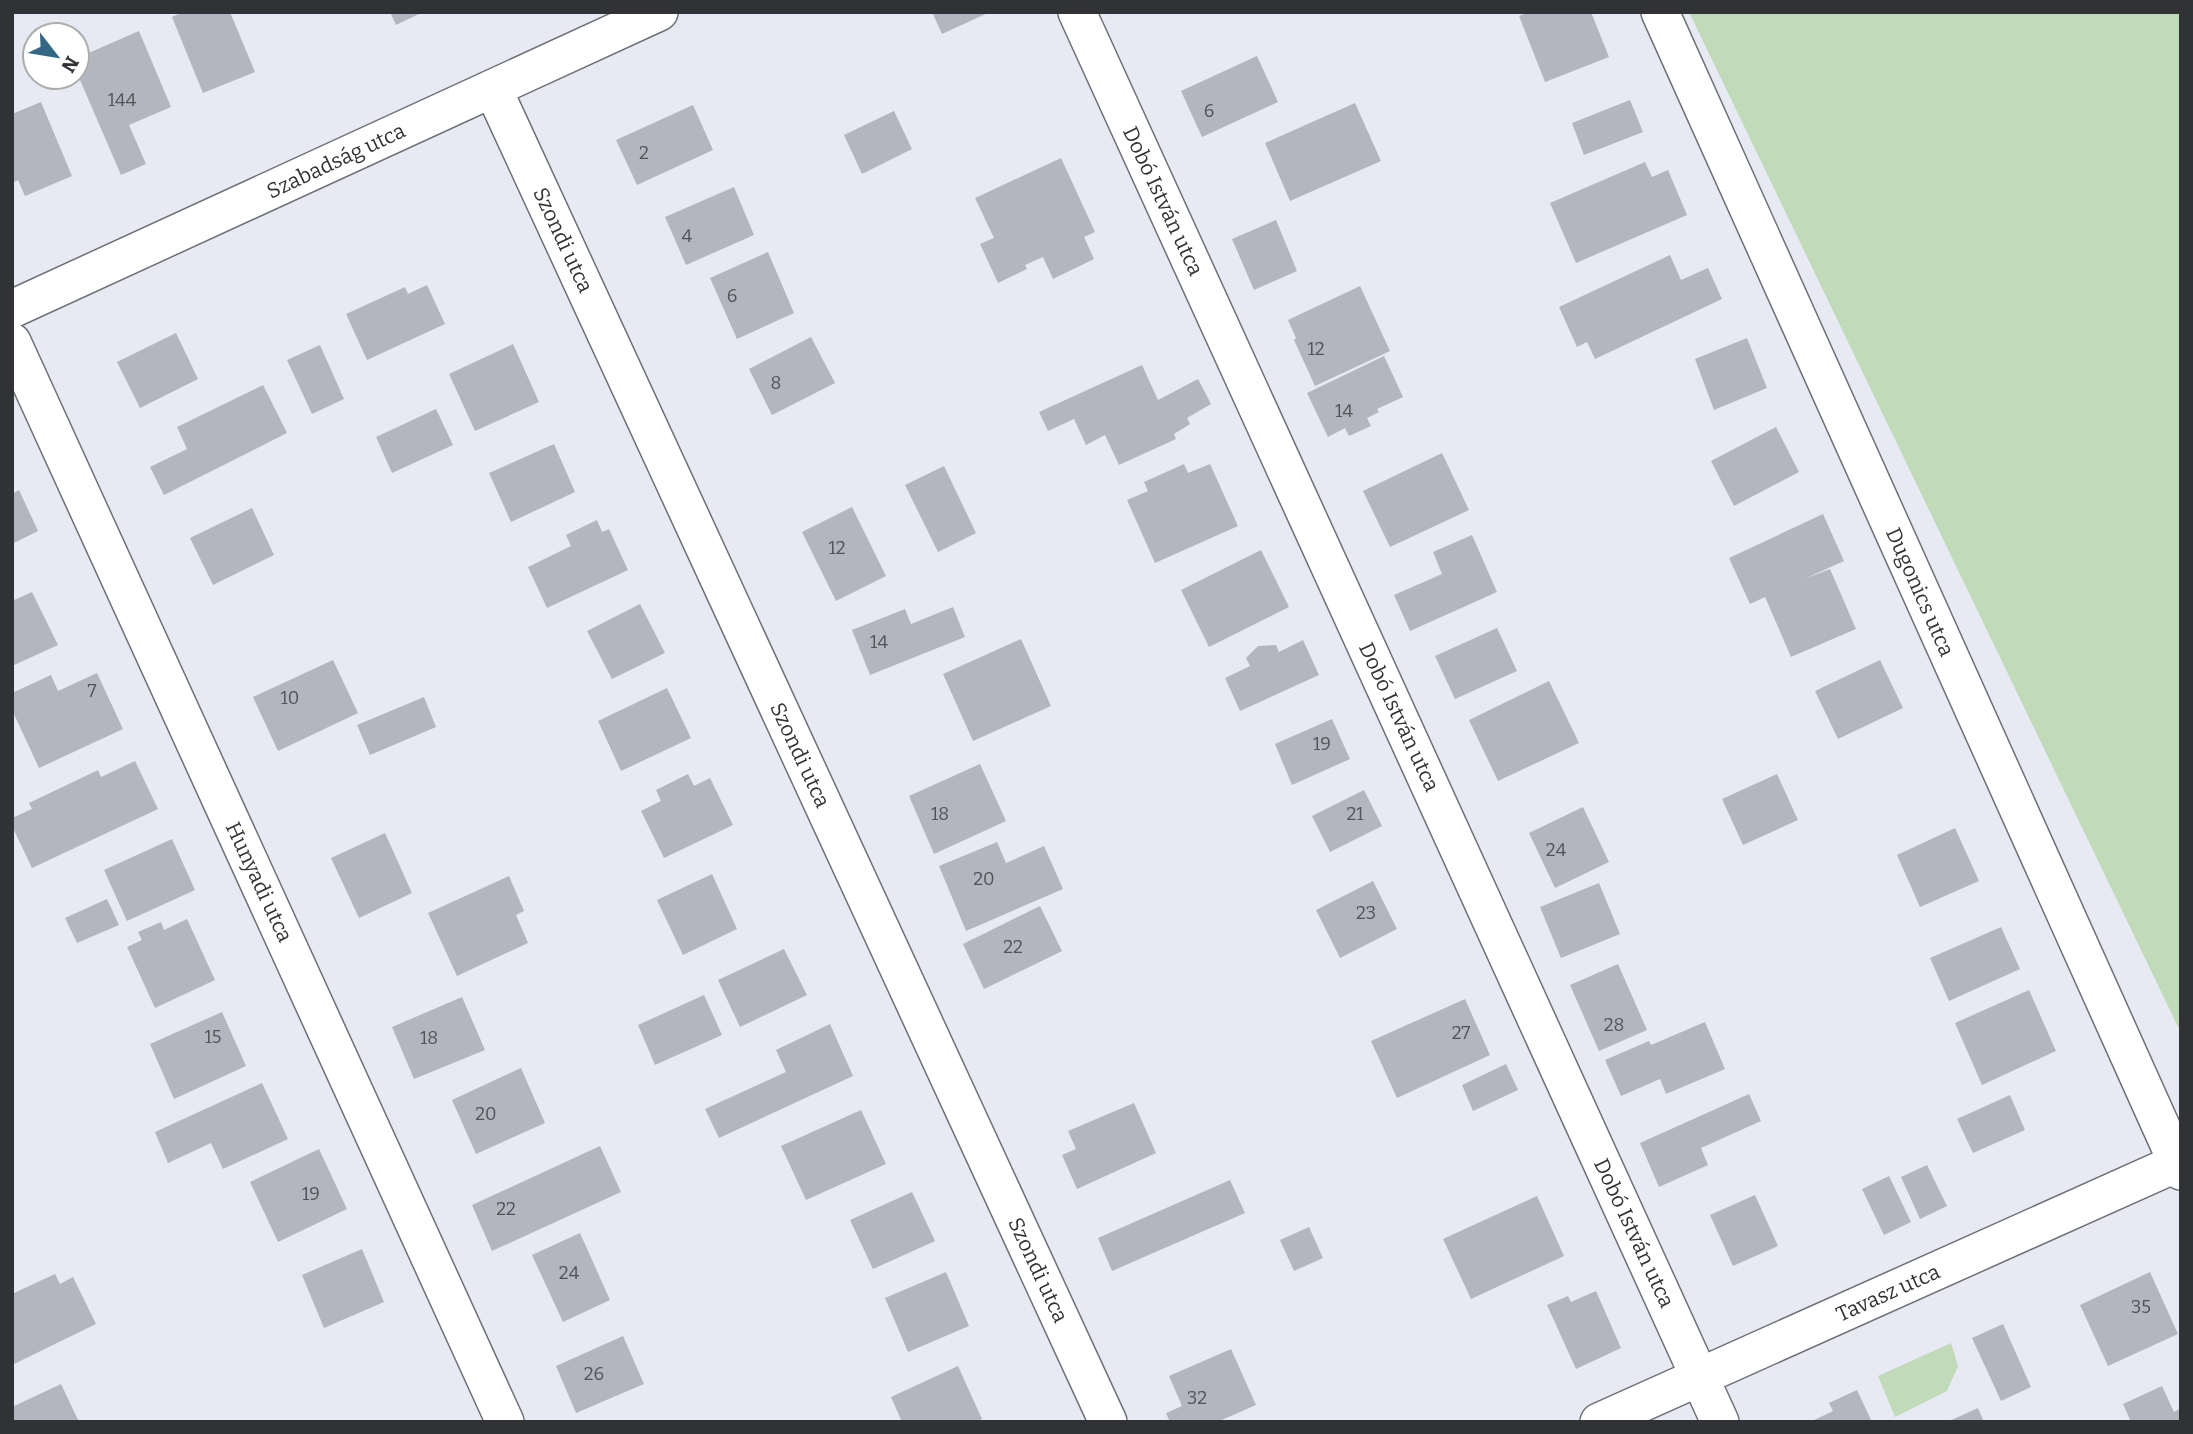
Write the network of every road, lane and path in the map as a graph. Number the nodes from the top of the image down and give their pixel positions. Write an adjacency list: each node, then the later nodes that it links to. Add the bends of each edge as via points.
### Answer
1 (659, 12): 4 (street, Szabadság utca)
2 (1077, 12): 8 (street, Dobó István utca)
3 (1660, 12): 7 (street, Dugonics utca)
4 (493, 89): 5 (street, Szabadság utca); 10 (street, Szondi utca)
5 (12, 309)
6 (12, 342): 9 (street, Hunyadi utca)
7 (2179, 1167): 8 (street, Tavasz utca)
8 (1700, 1377): 11 (street, Tavasz utca); 12 (street, Dobó István utca)
9 (505, 1422)
10 (1108, 1422)
11 (1599, 1422)
12 (1720, 1422)

